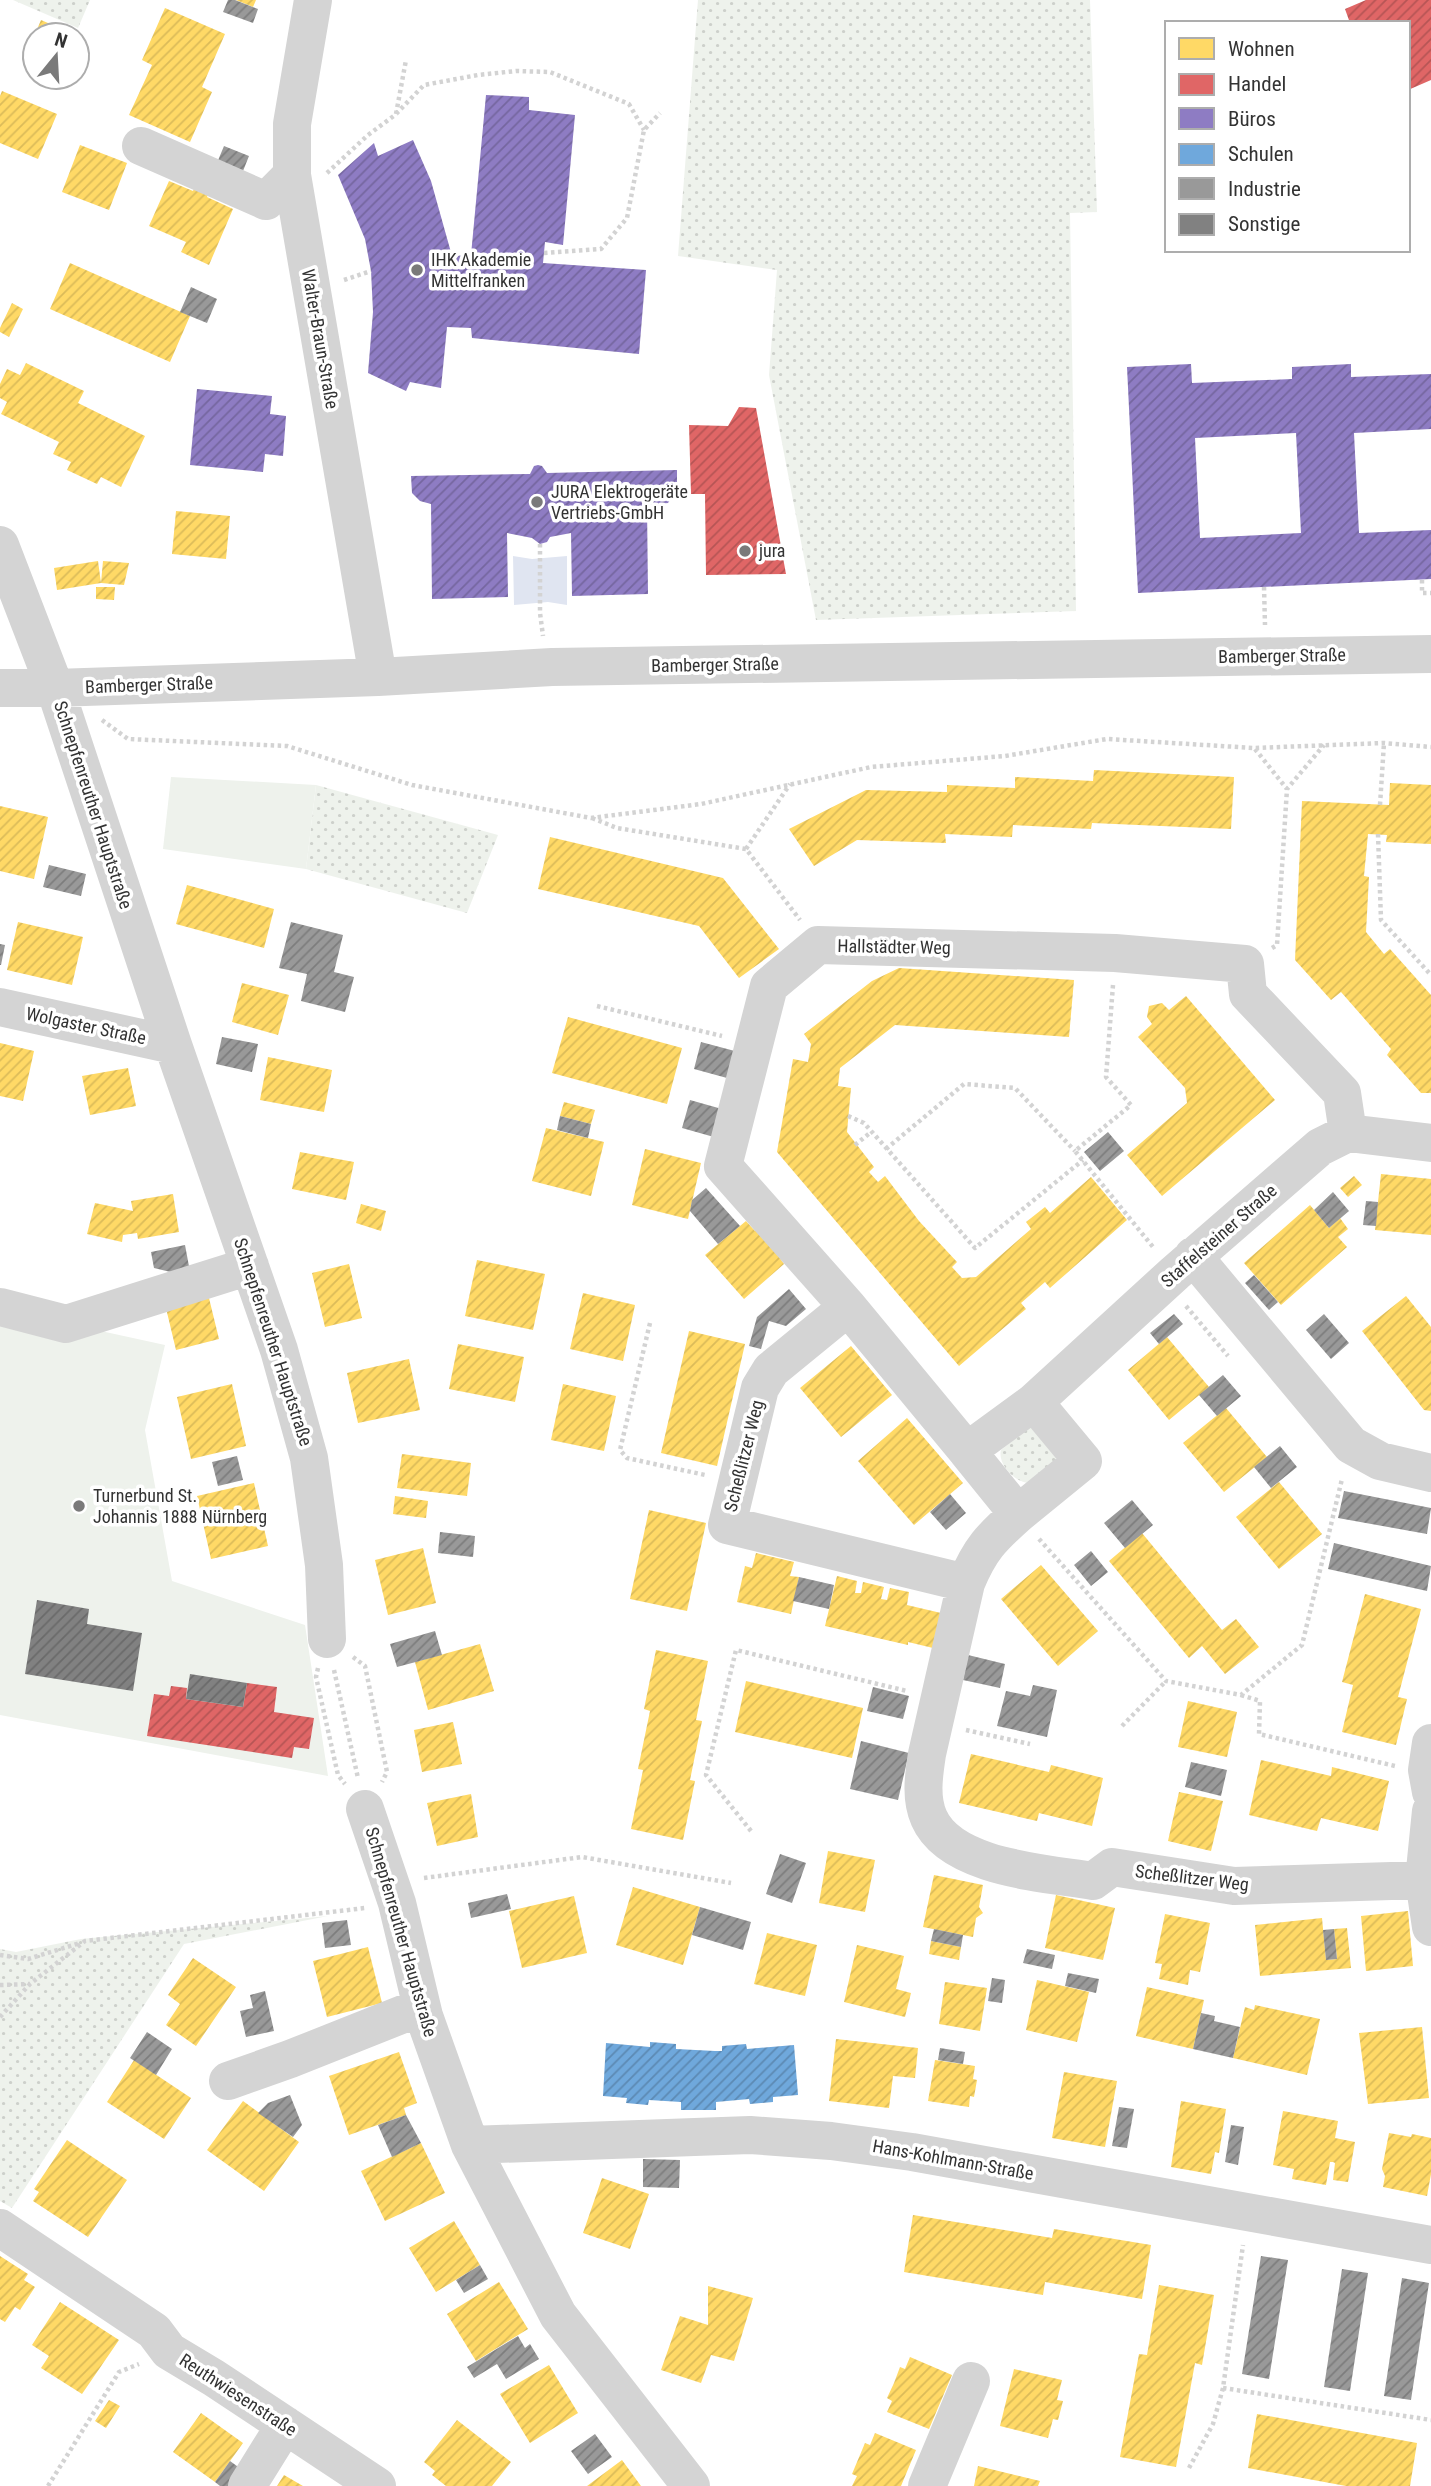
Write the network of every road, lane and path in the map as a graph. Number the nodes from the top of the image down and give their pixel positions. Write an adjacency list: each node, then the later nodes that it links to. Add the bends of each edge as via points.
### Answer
1 (313, 0): 7 (street, Walter-Braun-Straße, via 292,124)
2 (406, 60): 4 (path)
3 (660, 113): 5 (path)
4 (396, 115): 5 (path, via 424,85 516,71 550,72 629,104); 8 (path, via 326,173)
5 (644, 130): 9 (path, via 627,218 601,250)
6 (141, 146): 7 (street, via 266,201)
7 (292, 175): 18 (street, Walter-Braun-Straße)
8 (328, 186)
9 (544, 253)
10 (342, 266): 11 (path)
11 (345, 279)
12 (540, 544): 16 (path)
13 (0, 545): 20 (street, Schnepfenreuther Hauptstraße)
14 (1422, 580): 15 (path, via 1422,593)
15 (1431, 593)
16 (540, 613)
17 (1431, 654): 18 (street, Bamberger Straße, via 552,667)
18 (378, 677): 20 (street, Bamberger Straße)
19 (0, 688): 20 (street, Bamberger Straße)
20 (55, 688): 39 (street, Schnepfenreuther Hauptstraße)
21 (97, 717): 29 (path, via 128,739 286,746 412,785)
22 (1384, 743): 23 (path); 24 (path); 28 (path)
23 (1324, 744): 25 (path); 27 (path)
24 (1431, 747)
25 (1254, 748): 26 (path, via 1107,739 1005,756 871,767); 27 (path)
26 (790, 784): 29 (path, via 701,804); 31 (path)
27 (1287, 789): 34 (path, via 1277,945)
28 (1380, 805)
29 (591, 818): 31 (path, via 617,828)
30 (1378, 834): 35 (path, via 1381,920)
31 (746, 849): 32 (path)
32 (818, 945): 33 (street, Hallstädter Weg); 38 (street, Hallstädter Weg, via 769,986)
33 (1115, 953): 34 (street, Hallstädter Weg); 46 (path, via 1105,1077 1131,1105)
34 (1245, 964): 42 (street, via 1248,994 1342,1093)
35 (1431, 975)
36 (597, 1006): 38 (path)
37 (0, 1007): 39 (street, Wolgaster Straße)
38 (754, 1043): 51 (street, Hallstädter Weg, via 723,1166)
39 (173, 1045): 49 (street, Schnepfenreuther Hauptstraße)
40 (848, 1116): 41 (path)
41 (871, 1132): 44 (path); 45 (path)
42 (1348, 1133): 43 (street); 48 (street, Staffelsteiner Straße, via 1320,1147)
43 (1431, 1143)
44 (855, 1145)
45 (886, 1149): 46 (path, via 964,1084 1015,1088); 47 (path, via 975,1248)
46 (1075, 1151): 47 (path)
47 (1083, 1160): 48 (path)
48 (1184, 1265): 53 (street, Staffelsteiner Straße); 54 (street)
49 (250, 1266): 50 (street, via 66,1324); 60 (street, Schnepfenreuther Hauptstraße, via 309,1458 324,1565)
50 (0, 1307)
51 (848, 1307): 55 (street, Hallstädter Weg); 57 (street, Scheßlitzer Weg, via 771,1370 760,1388)
52 (650, 1323): 57 (path, via 620,1450 627,1458)
53 (1034, 1402): 55 (street, Staffelsteiner Straße); 58 (street, via 1083,1461)
54 (1351, 1444): 56 (street, via 1380,1461); 62 (path, via 1302,1645)
55 (962, 1445): 58 (street)
56 (1431, 1473)
57 (737, 1482): 59 (street, Scheßlitzer Weg, via 727,1525)
58 (1018, 1514): 59 (street, Scheßlitzer Weg, via 976,1557); 61 (path)
59 (966, 1583): 63 (street, Scheßlitzer Weg)
60 (327, 1639): 67 (path); 67 (path, via 316,1677 338,1775); 67 (path, Schnepfenreuther Hauptstraße, via 365,1666 387,1772)
61 (1166, 1681): 62 (path); 64 (path)
62 (1241, 1695): 66 (path, via 1260,1701 1259,1734 1389,1766)
63 (937, 1711): 65 (path); 69 (path, via 736,1650 706,1775); 70 (street, Scheßlitzer Weg, via 924,1777 924,1802 940,1835 962,1852 1009,1867 1093,1881 1112,1867 1234,1886)
64 (1122, 1726)
65 (1030, 1744)
66 (1430, 1768)
67 (365, 1809): 72 (street, Schnepfenreuther Hauptstraße)
68 (1431, 1811): 70 (street)
69 (751, 1831)
70 (1424, 1880): 73 (street)
71 (731, 1883): 72 (path, via 582,1857)
72 (394, 1893): 74 (path); 78 (street, Schnepfenreuther Hauptstraße)
73 (1431, 1927)
74 (85, 1941): 75 (path, via 28,1959); 76 (path)
75 (0, 1955)
76 (30, 1984): 77 (path); 79 (path)
77 (0, 1985)
78 (421, 2007): 80 (street); 81 (street, Schnepfenreuther Hauptstraße)
79 (0, 2017)
80 (228, 2081)
81 (470, 2145): 82 (street, Hans-Kohlmann-Straße, via 750,2135 831,2141); 94 (street, Schnepfenreuther Hauptstraße, via 558,2315)
82 (1247, 2213): 84 (street, Hans-Kohlmann-Straße); 87 (path)
83 (0, 2228): 85 (street, Reuthwiesenstraße, via 154,2332)
84 (1431, 2245)
85 (169, 2351): 89 (street, Reuthwiesenstraße); 91 (path, via 119,2372)
86 (971, 2381): 95 (street)
87 (1223, 2388): 88 (path); 90 (path, via 1213,2424)
88 (1431, 2420)
89 (285, 2425): 92 (street); 93 (street, Reuthwiesenstraße)
90 (1189, 2468)
91 (48, 2486)
92 (247, 2486)
93 (377, 2486)
94 (691, 2486)
95 (927, 2486)

